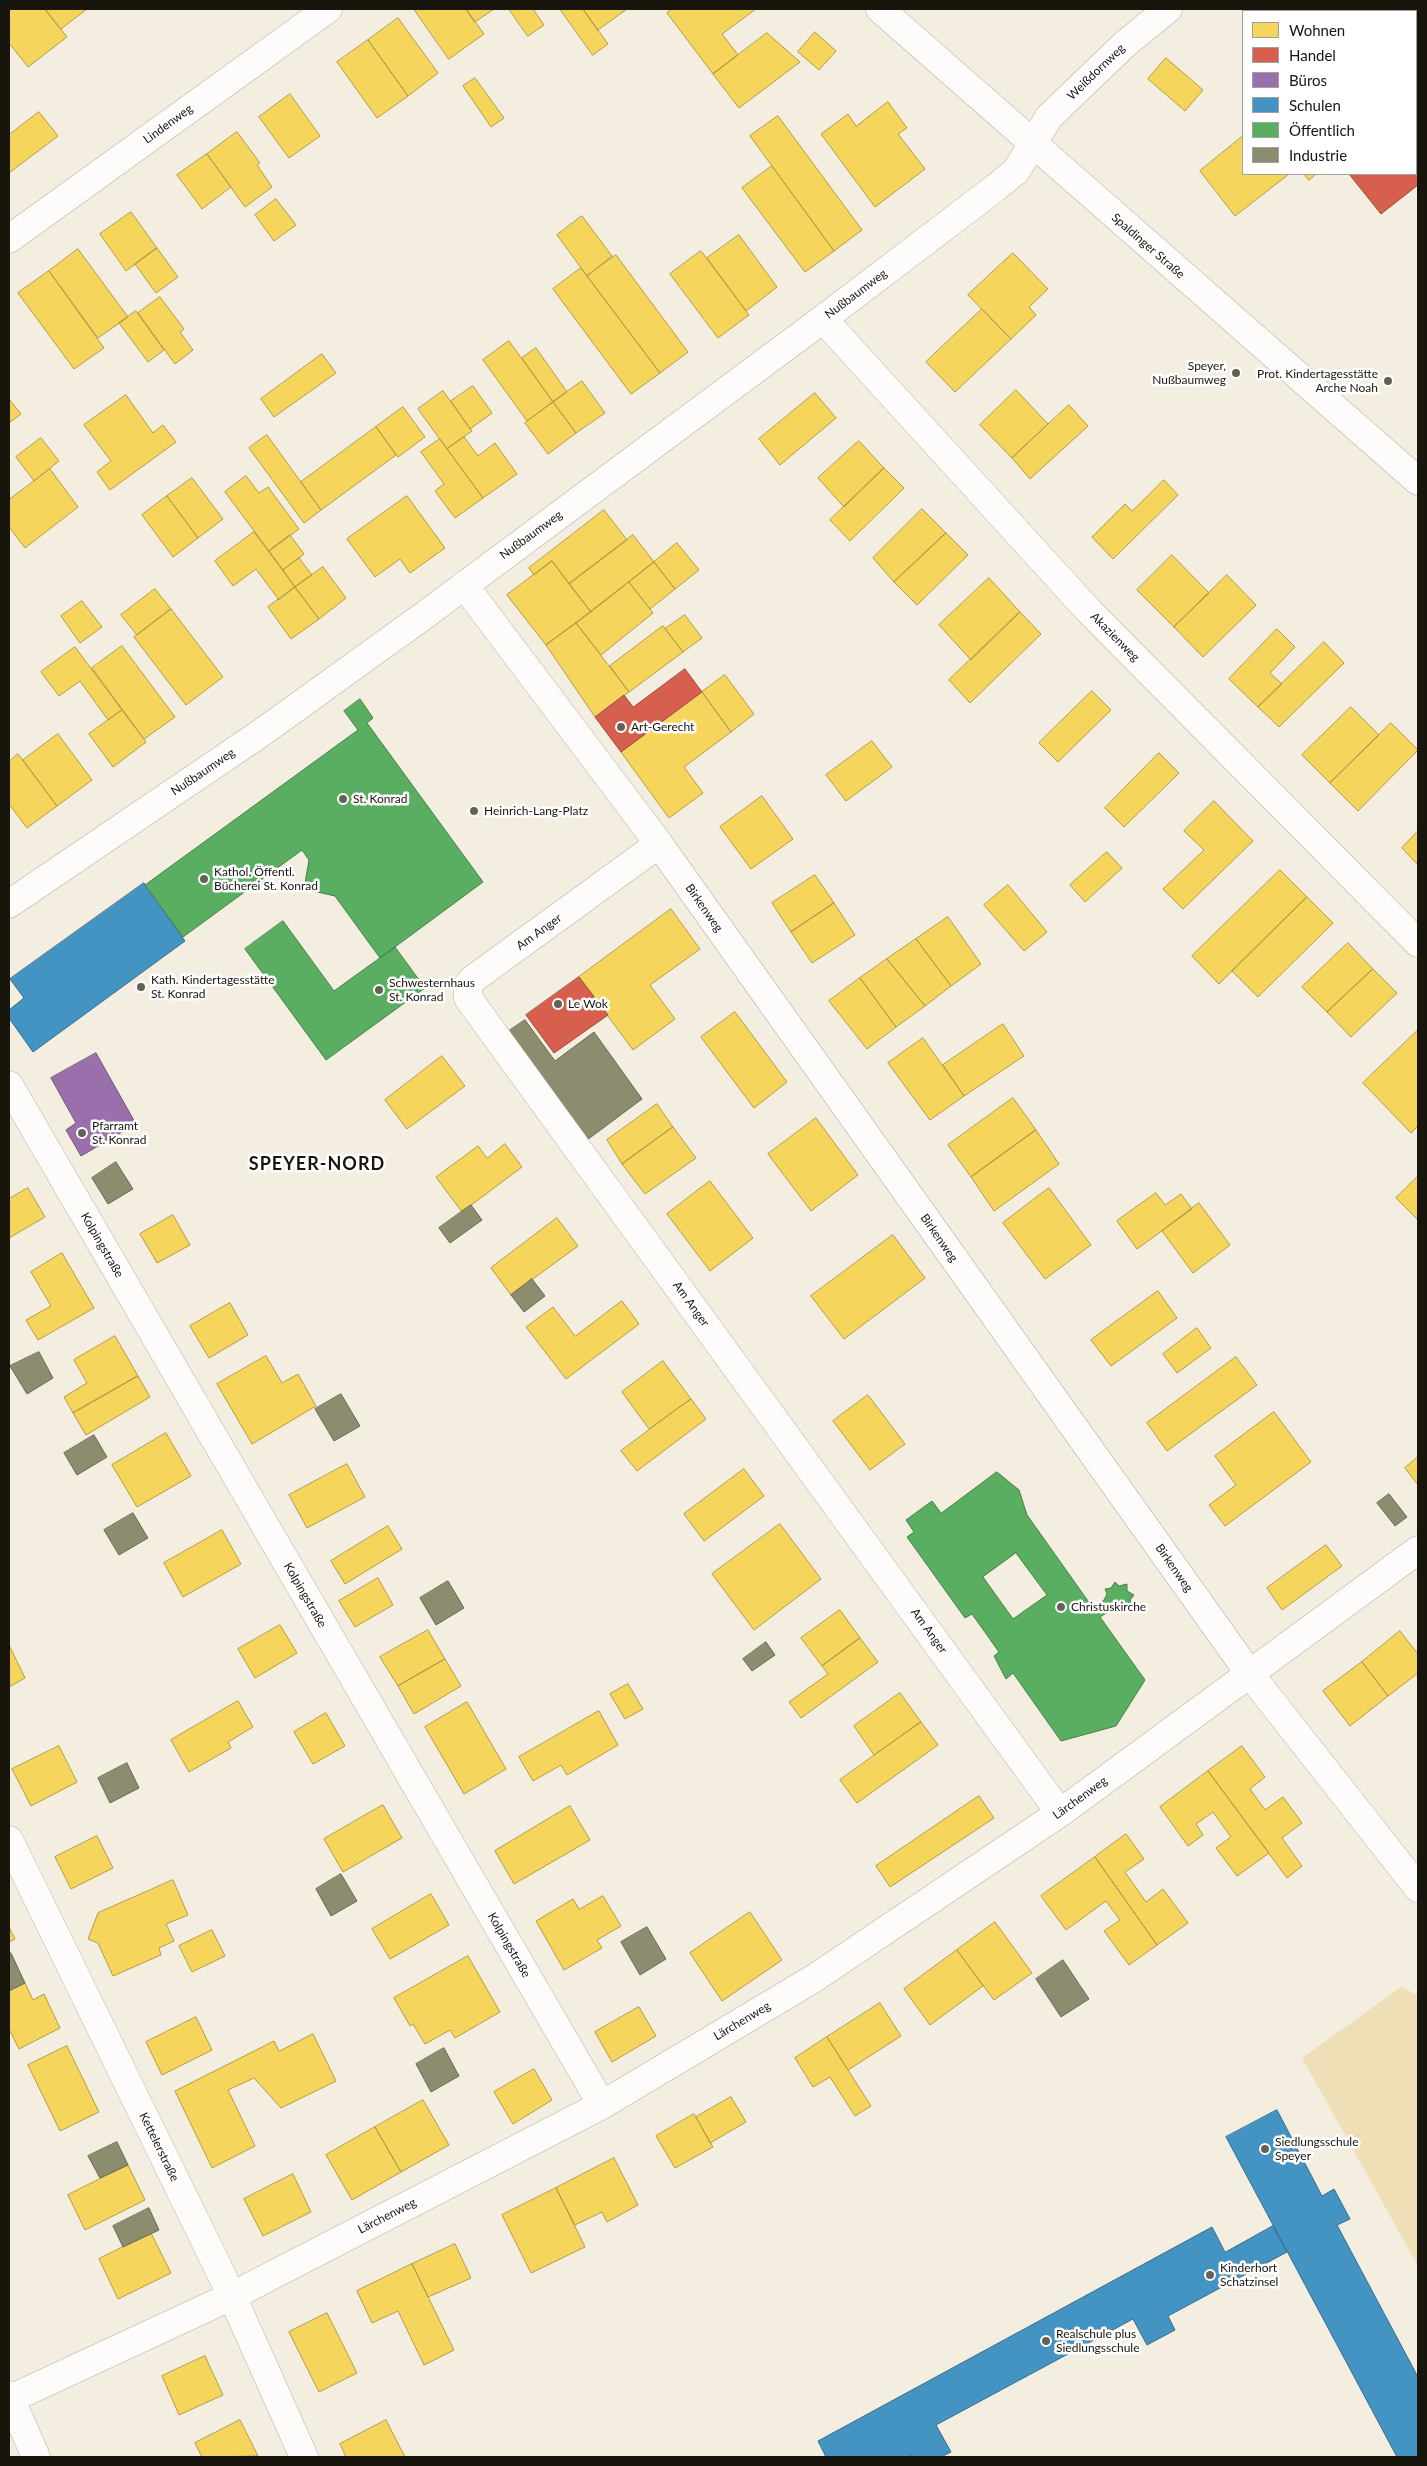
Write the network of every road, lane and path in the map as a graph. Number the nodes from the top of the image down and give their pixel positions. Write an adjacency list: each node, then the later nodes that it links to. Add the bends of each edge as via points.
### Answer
1 (328, 9): 5 (street, Lindenweg)
2 (880, 9): 4 (street, Spaldinger Straße)
3 (1168, 9): 4 (street, Weißdornweg, via 1125,44 1049,117)
4 (1032, 143): 6 (street, Nußbaumweg, via 1016,171); 7 (street, Spaldinger Straße)
5 (9, 239)
6 (823, 319): 8 (street, Nußbaumweg); 11 (street, Akazienweg, via 1088,610)
7 (1418, 481)
8 (464, 585): 9 (street, Birkenweg); 10 (street, Nußbaumweg, via 261,733)
9 (659, 844): 14 (street, Birkenweg); 15 (street, Am Anger, via 473,979 468,985 468,998)
10 (9, 904)
11 (1418, 943)
12 (9, 1085): 18 (street, Kolpingstraße)
13 (1418, 1550): 14 (street, Lärchenweg)
14 (1249, 1674): 15 (street, Lärchenweg); 17 (street, Birkenweg)
15 (1060, 1813): 18 (street, Lärchenweg, via 813,1979)
16 (9, 1840): 19 (street, Kettelerstraße)
17 (1418, 1888)
18 (602, 2105): 19 (street, Lärchenweg)
19 (232, 2296): 20 (street, Lärchenweg); 22 (street, Kettelerstraße)
20 (10, 2397): 21 (street)
21 (36, 2457)
22 (304, 2457)

